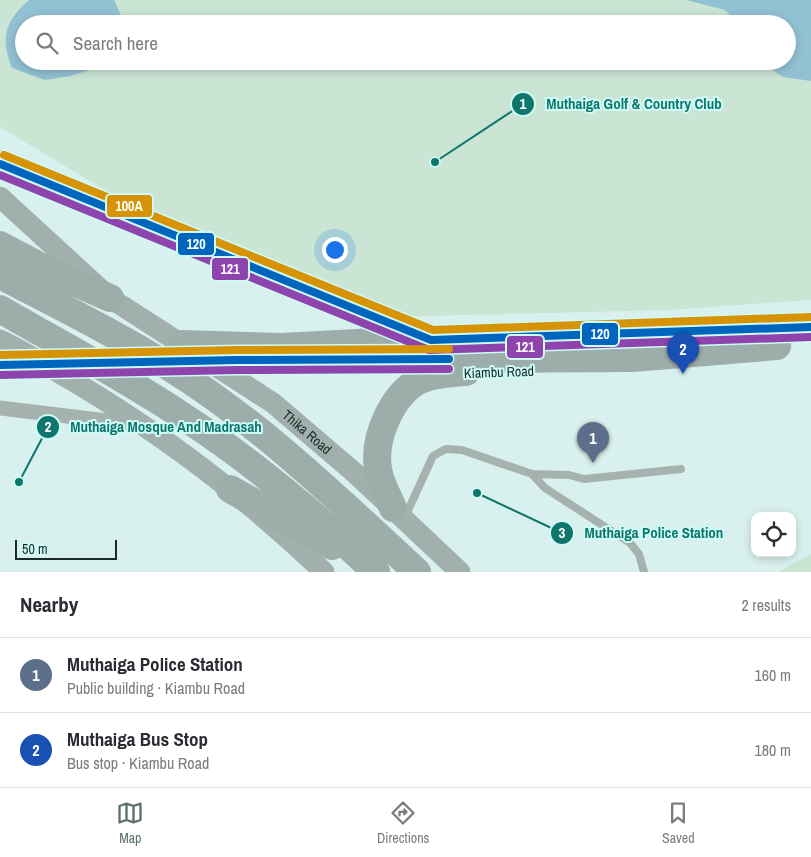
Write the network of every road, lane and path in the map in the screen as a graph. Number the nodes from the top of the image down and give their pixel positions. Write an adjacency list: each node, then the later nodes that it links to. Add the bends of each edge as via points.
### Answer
1 (0, 164): 9 (highway)
2 (0, 197): 5 (main road, Thika Road)
3 (0, 245): 5 (highway, via 49,272)
4 (0, 275): 24 (highway, via 82,317 170,368 222,404 313,477)
5 (110, 298): 11 (main road, Thika Road)
6 (0, 309): 22 (highway, via 95,362 190,421 303,506)
7 (811, 327): 9 (highway)
8 (0, 340): 14 (main road)
9 (431, 340): 11 (highway, via 281,347)
10 (811, 343): 12 (highway, Kiambu Road)
11 (182, 344): 21 (main road, Thika Road, via 273,403)
12 (633, 358): 13 (highway, Kiambu Road); 21 (highway, Kiambu Road, via 586,370 446,374 423,379 411,386 390,415 377,449 378,471)
13 (237, 360)
14 (96, 394): 16 (street); 17 (main road)
15 (0, 408): 16 (street)
16 (86, 418): 17 (street)
17 (144, 426): 20 (main road)
18 (681, 469): 19 (lane, via 598,479)
19 (532, 474): 21 (lane, via 462,450 439,451); 26 (lane, via 545,488 630,543 639,554)
20 (230, 489): 22 (highway); 23 (main road)
21 (399, 513): 25 (main road, Thika Road)
22 (374, 570)
23 (324, 572)
24 (416, 572)
25 (460, 572)
26 (644, 572)

